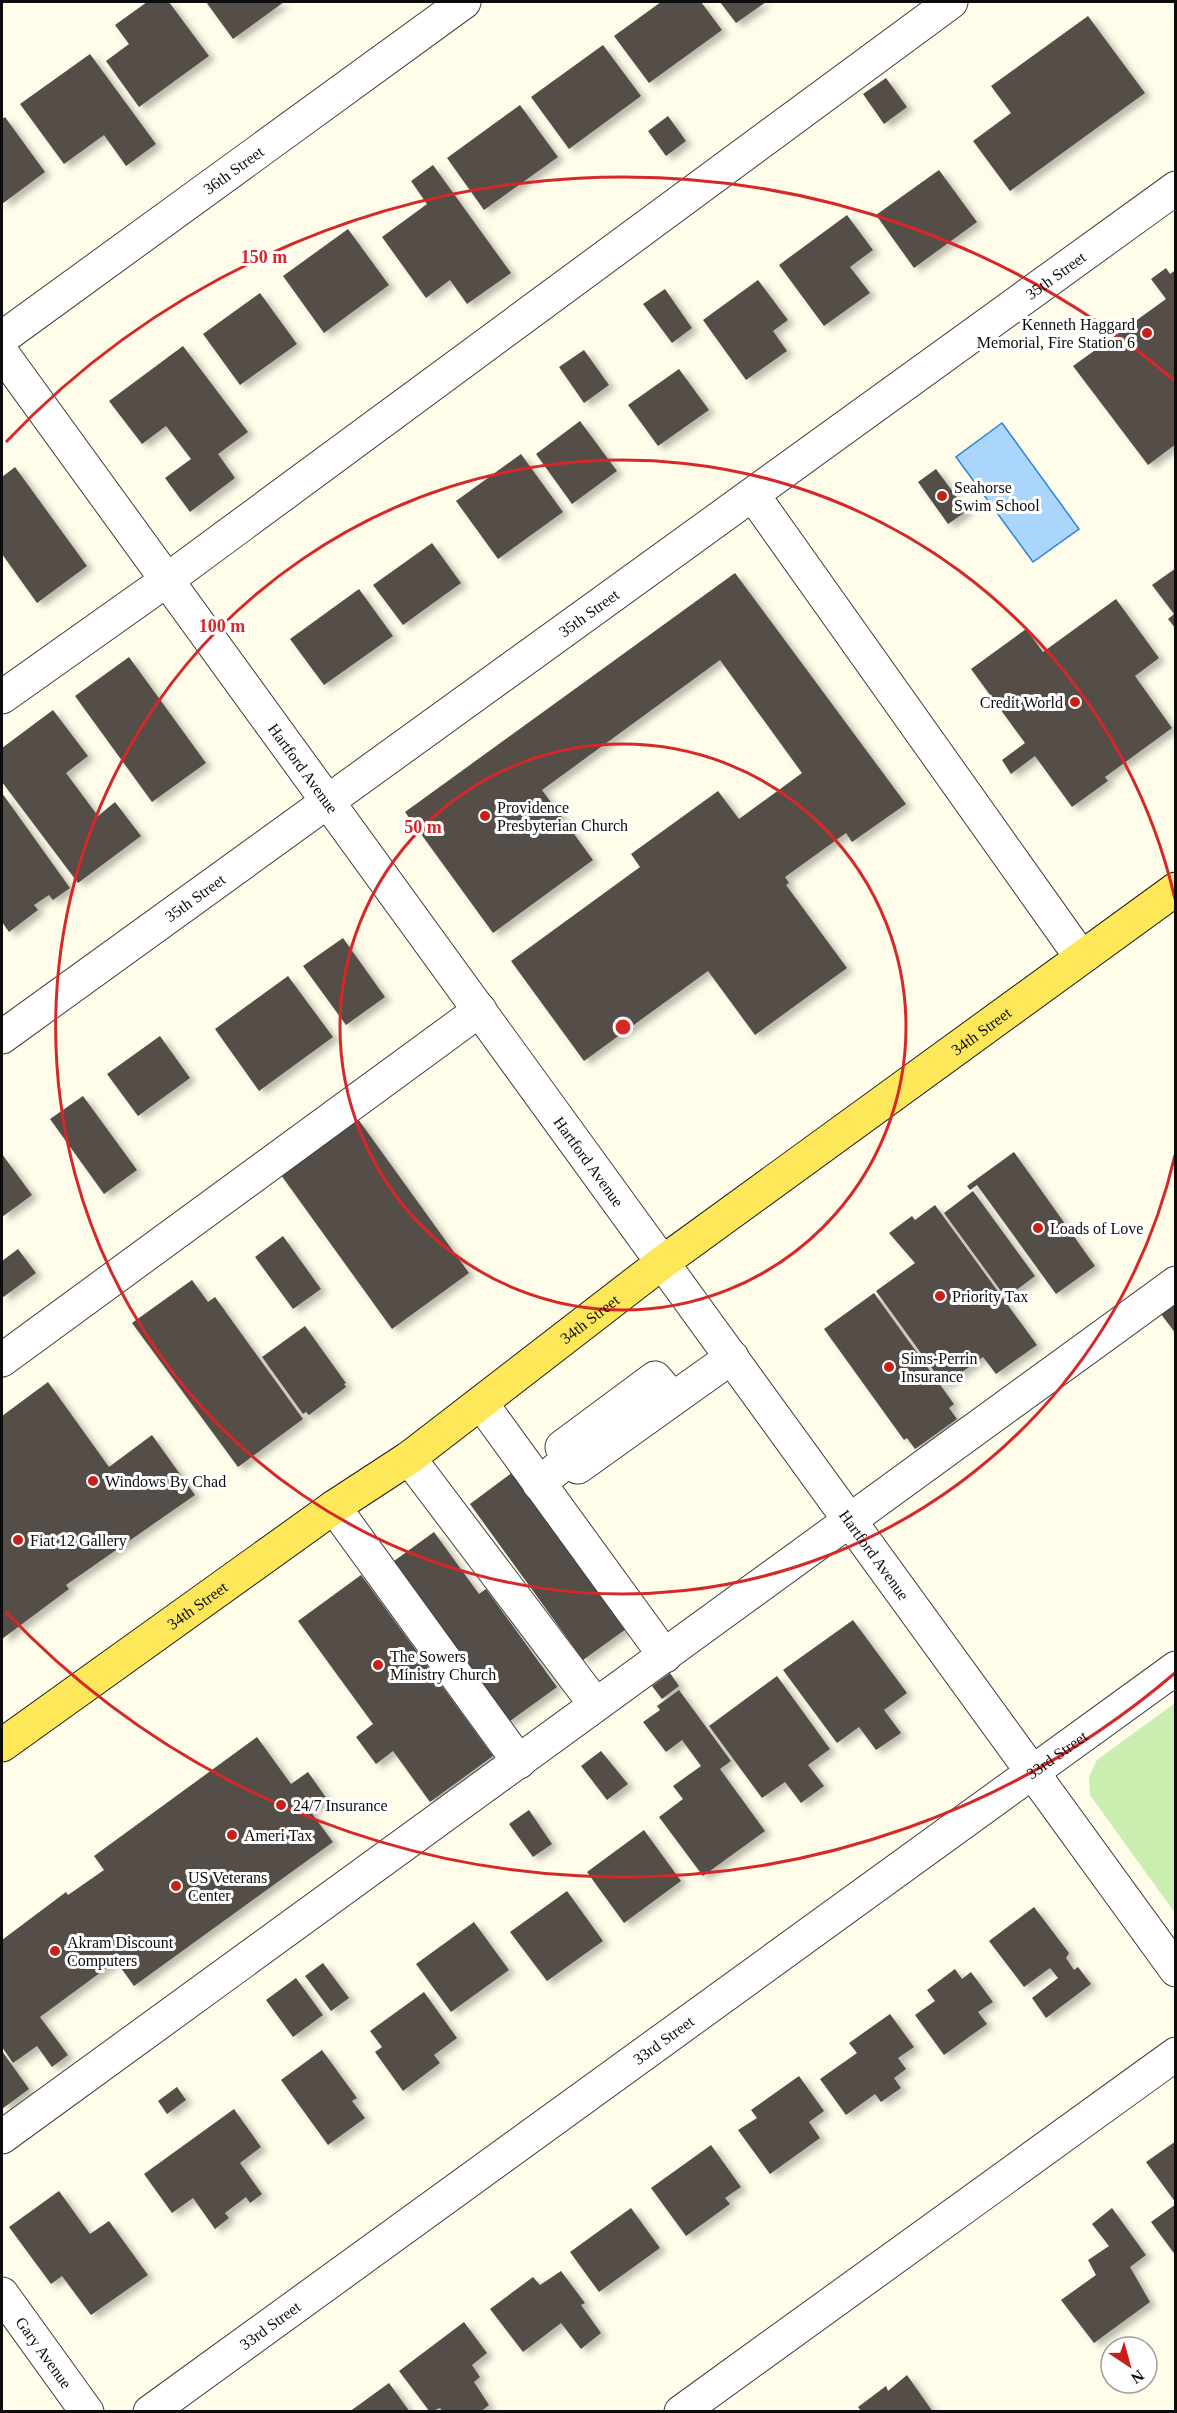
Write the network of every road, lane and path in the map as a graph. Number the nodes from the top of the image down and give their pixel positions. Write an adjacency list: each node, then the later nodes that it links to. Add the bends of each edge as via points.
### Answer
1 (464, 2): 4 (street, 36th Street)
2 (951, 2): 7 (street)
3 (1176, 189): 6 (street, 35th Street)
4 (2, 338)
5 (2, 353): 7 (street, Hartford Avenue)
6 (753, 495): 9 (street, 35th Street); 11 (street)
7 (167, 580): 8 (street); 9 (street, Hartford Avenue)
8 (2, 697)
9 (328, 801): 12 (street, Hartford Avenue); 13 (street, 35th Street)
10 (1176, 889): 11 (main road, 34th Street)
11 (1082, 957): 14 (main road, 34th Street)
12 (480, 1010): 14 (street, Hartford Avenue); 17 (street)
13 (2, 1037)
14 (663, 1262): 16 (street, Hartford Avenue); 18 (main road, 34th Street)
15 (1176, 1283): 22 (street)
16 (732, 1357): 20 (street, via 673,1399 655,1378 562,1447 570,1458); 22 (street, Hartford Avenue)
17 (2, 1360)
18 (481, 1403): 19 (main road, 34th Street); 20 (street)
19 (409, 1458): 21 (main road, 34th Street); 25 (street)
20 (539, 1484): 23 (street)
21 (334, 1508): 26 (main road, 34th Street); 27 (street)
22 (850, 1521): 23 (street); 28 (street, Hartford Avenue)
23 (664, 1656): 25 (street)
24 (1176, 1668): 28 (street, 33rd Street)
25 (595, 1704): 27 (street)
26 (2, 1745)
27 (519, 1762): 31 (street)
28 (1032, 1772): 29 (street, Hartford Avenue); 34 (street, 33rd Street)
29 (1176, 1970)
30 (1176, 2054): 35 (street)
31 (2, 2137)
32 (2, 2294): 33 (street, Gary Avenue)
33 (87, 2412)
34 (150, 2412)
35 (681, 2412)

